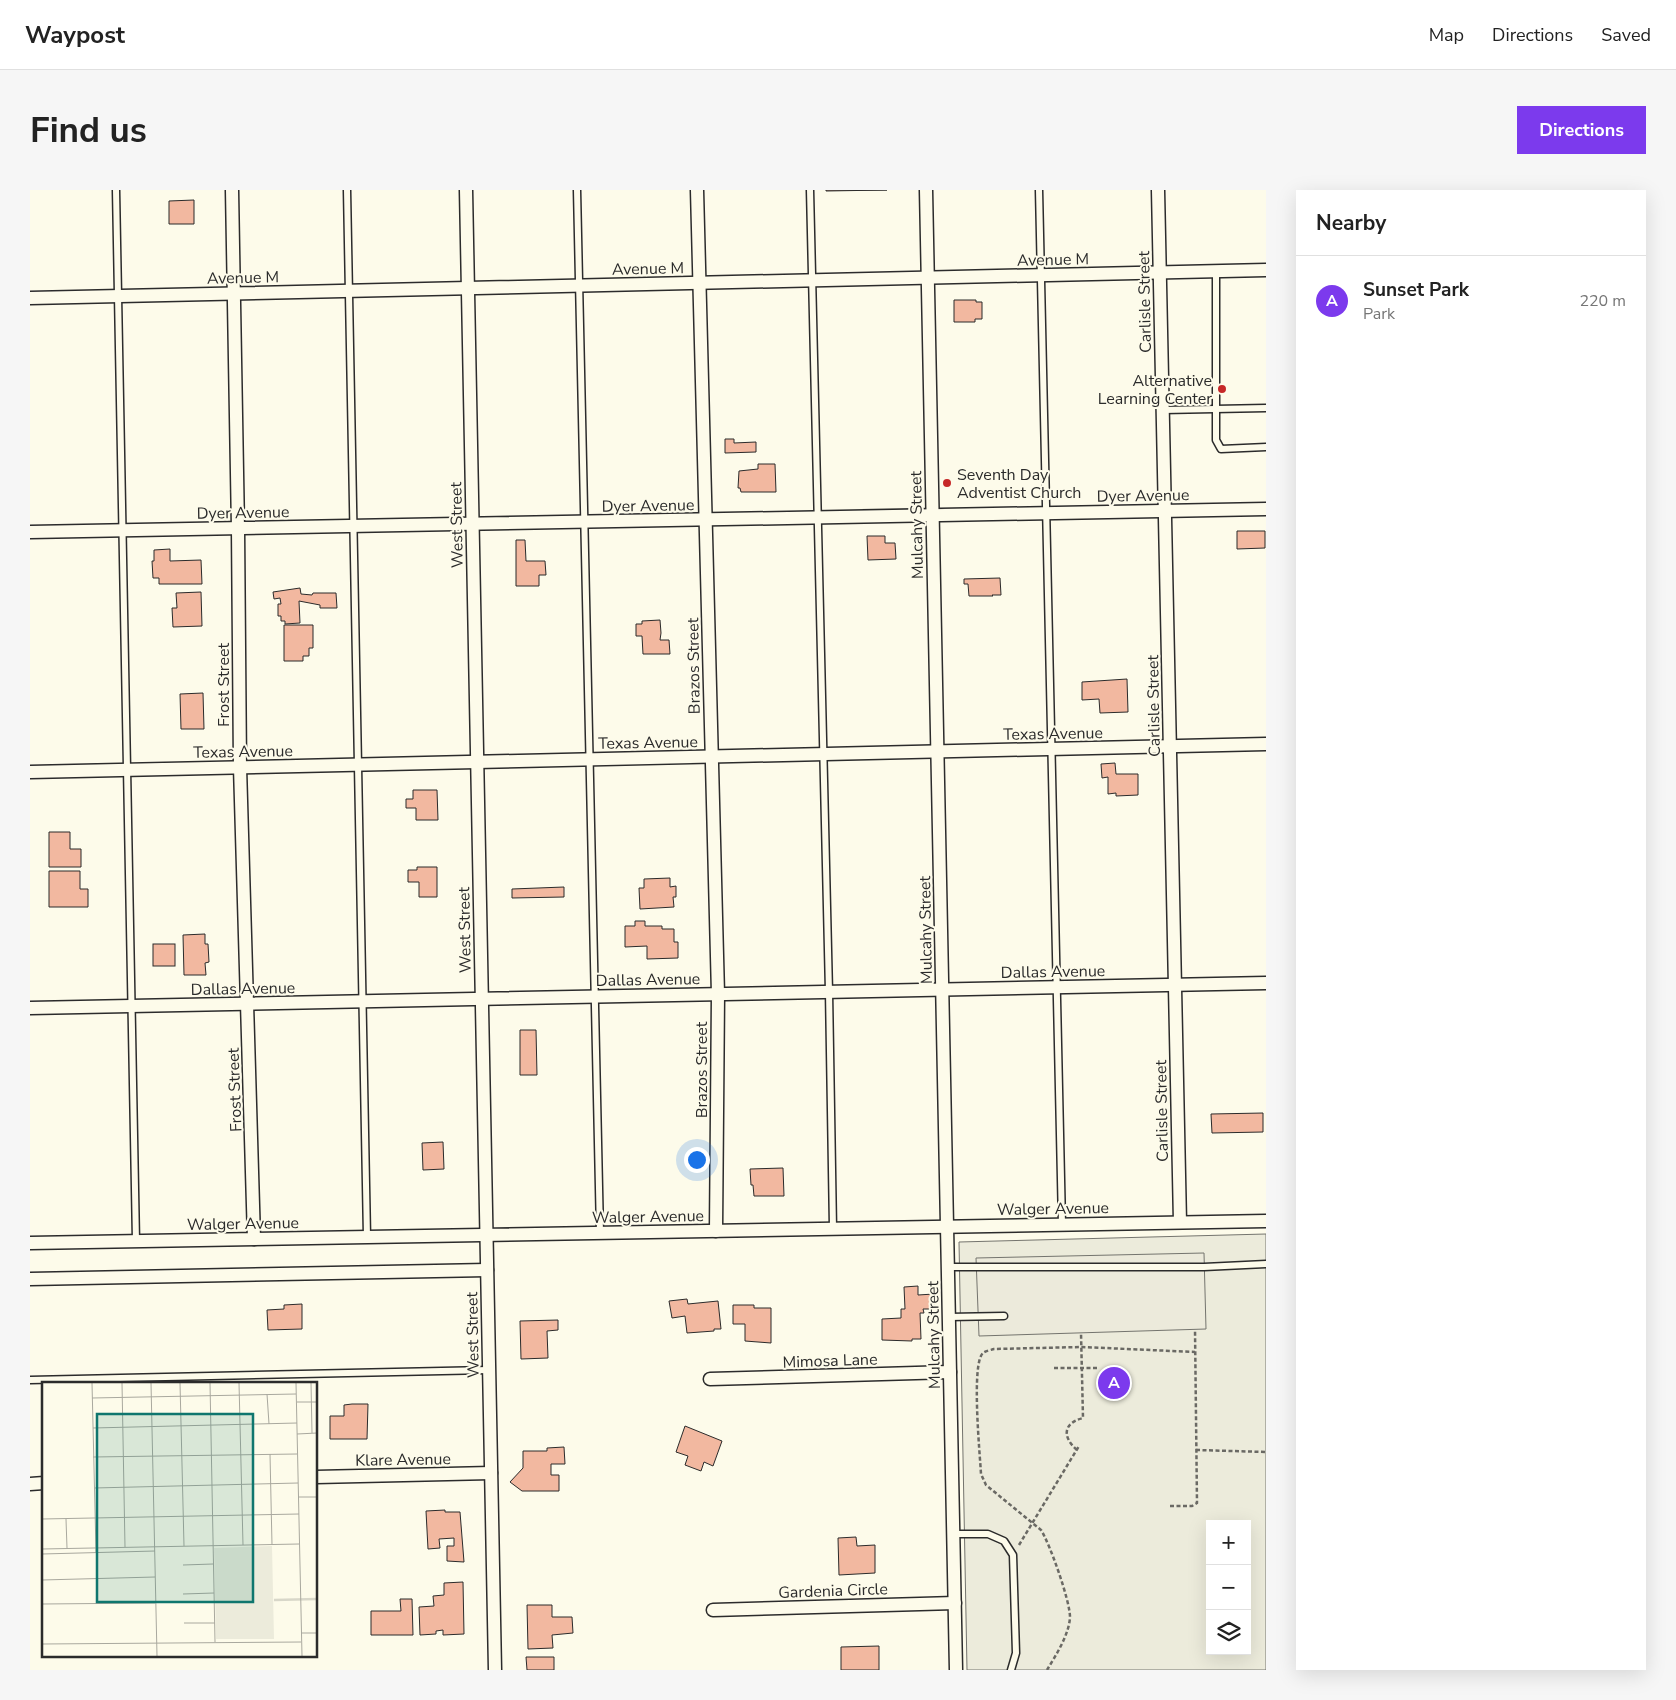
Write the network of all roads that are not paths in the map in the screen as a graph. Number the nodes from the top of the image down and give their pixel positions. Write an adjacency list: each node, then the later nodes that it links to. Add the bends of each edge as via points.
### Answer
1 (116, 190): 22 (lane)
2 (232, 190): 21 (street, Frost Street)
3 (347, 190): 20 (lane)
4 (466, 190): 19 (street, West Street)
5 (577, 190): 18 (lane)
6 (697, 190): 17 (street, Brazos Street)
7 (810, 190): 16 (lane)
8 (926, 190): 15 (street, Mulcahy Street)
9 (1038, 190): 14 (lane)
10 (1158, 190): 13 (street, Carlisle Street)
11 (1266, 270): 12 (street, Avenue M)
12 (1216, 272): 13 (street, Avenue M); 25 (lane)
13 (1160, 273): 14 (street, Avenue M); 26 (street, Carlisle Street)
14 (1040, 275): 15 (street, Avenue M); 30 (lane)
15 (928, 278): 16 (street, Avenue M); 31 (street, Mulcahy Street)
16 (812, 280): 17 (street, Avenue M); 32 (lane)
17 (700, 283): 18 (street, Avenue M); 33 (street, Brazos Street)
18 (579, 286): 19 (street, Avenue M); 34 (lane)
19 (468, 288): 20 (street, Avenue M); 35 (street, West Street)
20 (349, 291): 21 (street, Avenue M); 36 (lane)
21 (234, 293): 22 (street, Avenue M); 37 (street, Frost Street)
22 (118, 296): 23 (street, Avenue M); 38 (lane)
23 (30, 298)
24 (1266, 408): 25 (lane)
25 (1215, 409): 26 (lane); 27 (lane, via 1216,440 1221,449)
26 (1163, 410): 29 (street, Carlisle Street)
27 (1266, 448)
28 (1266, 509): 29 (street, Dyer Avenue)
29 (1165, 511): 30 (street, Dyer Avenue); 41 (street, Carlisle Street)
30 (1046, 514): 31 (street, Dyer Avenue); 42 (lane)
31 (932, 516): 32 (street, Dyer Avenue); 43 (street, Mulcahy Street)
32 (818, 518): 33 (street, Dyer Avenue); 44 (lane)
33 (706, 520): 34 (street, Dyer Avenue); 45 (street, Brazos Street)
34 (584, 522): 35 (street, Dyer Avenue); 46 (lane)
35 (472, 524): 36 (street, Dyer Avenue); 47 (street, West Street)
36 (353, 526): 37 (street, Dyer Avenue); 48 (lane)
37 (238, 529): 38 (street, Dyer Avenue); 49 (street, Frost Street)
38 (123, 531): 39 (street, Dyer Avenue); 50 (lane)
39 (30, 532)
40 (1266, 744): 41 (street, Texas Avenue)
41 (1170, 746): 42 (street, Texas Avenue); 53 (street, Carlisle Street)
42 (1051, 749): 43 (street, Texas Avenue); 54 (lane)
43 (937, 752): 44 (street, Texas Avenue); 55 (street, Mulcahy Street)
44 (824, 754): 45 (street, Texas Avenue); 56 (lane)
45 (712, 756): 46 (street, Texas Avenue); 57 (street, Brazos Street)
46 (590, 759): 47 (street, Texas Avenue); 58 (lane)
47 (477, 762): 48 (street, Texas Avenue); 59 (street, West Street)
48 (358, 764): 49 (street, Texas Avenue); 60 (lane)
49 (240, 767): 50 (street, Texas Avenue); 61 (street, Frost Street)
50 (126, 770): 51 (street, Texas Avenue); 62 (lane)
51 (30, 772)
52 (1266, 983): 53 (street, Dallas Avenue)
53 (1175, 985): 54 (street, Dallas Avenue); 65 (street, Carlisle Street)
54 (1057, 987): 55 (street, Dallas Avenue); 66 (lane)
55 (942, 990): 56 (street, Dallas Avenue); 67 (street, Mulcahy Street)
56 (829, 992): 57 (street, Dallas Avenue); 68 (lane)
57 (718, 994): 58 (street, Dallas Avenue); 69 (street, Brazos Street)
58 (595, 997): 59 (street, Dallas Avenue); 70 (lane)
59 (482, 999): 60 (street, Dallas Avenue); 71 (street, West Street)
60 (363, 1002): 61 (street, Dallas Avenue); 72 (lane)
61 (248, 1004): 62 (street, Dallas Avenue); 73 (street, Frost Street)
62 (132, 1006): 63 (street, Dallas Avenue); 74 (lane)
63 (30, 1008)
64 (1266, 1220): 65 (street, Walger Avenue)
65 (1180, 1222): 66 (street, Walger Avenue)
66 (1062, 1224): 67 (street, Walger Avenue)
67 (948, 1226): 68 (street, Walger Avenue); 77 (street, Mulcahy Street)
68 (833, 1228): 69 (street, Walger Avenue)
69 (716, 1230): 70 (street, Walger Avenue)
70 (600, 1233): 71 (street, Walger Avenue)
71 (486, 1235): 72 (street, Walger Avenue); 78 (street, West Street)
72 (367, 1237): 73 (street, Walger Avenue)
73 (254, 1239): 74 (street, Walger Avenue)
74 (136, 1241): 75 (street, Walger Avenue)
75 (30, 1243)
76 (1266, 1264): 77 (lane)
77 (948, 1267): 81 (street, Mulcahy Street)
78 (487, 1270): 79 (street); 82 (street, West Street)
79 (30, 1279)
80 (1004, 1316): 81 (lane)
81 (949, 1317): 83 (street, Mulcahy Street)
82 (489, 1370): 85 (lane); 86 (street, West Street)
83 (950, 1372): 84 (street, Mimosa Lane); 88 (street, Mulcahy Street)
84 (710, 1379)
85 (30, 1380)
86 (491, 1473): 87 (street, Klare Avenue); 91 (street, West Street)
87 (318, 1477)
88 (954, 1534): 89 (street, Mulcahy Street); 93 (lane, via 988,1534 1004,1541 1013,1555 1016,1653)
89 (955, 1603): 90 (street, Gardenia Circle); 92 (street, Mulcahy Street)
90 (713, 1610)
91 (495, 1670)
92 (956, 1670)
93 (1011, 1670)

